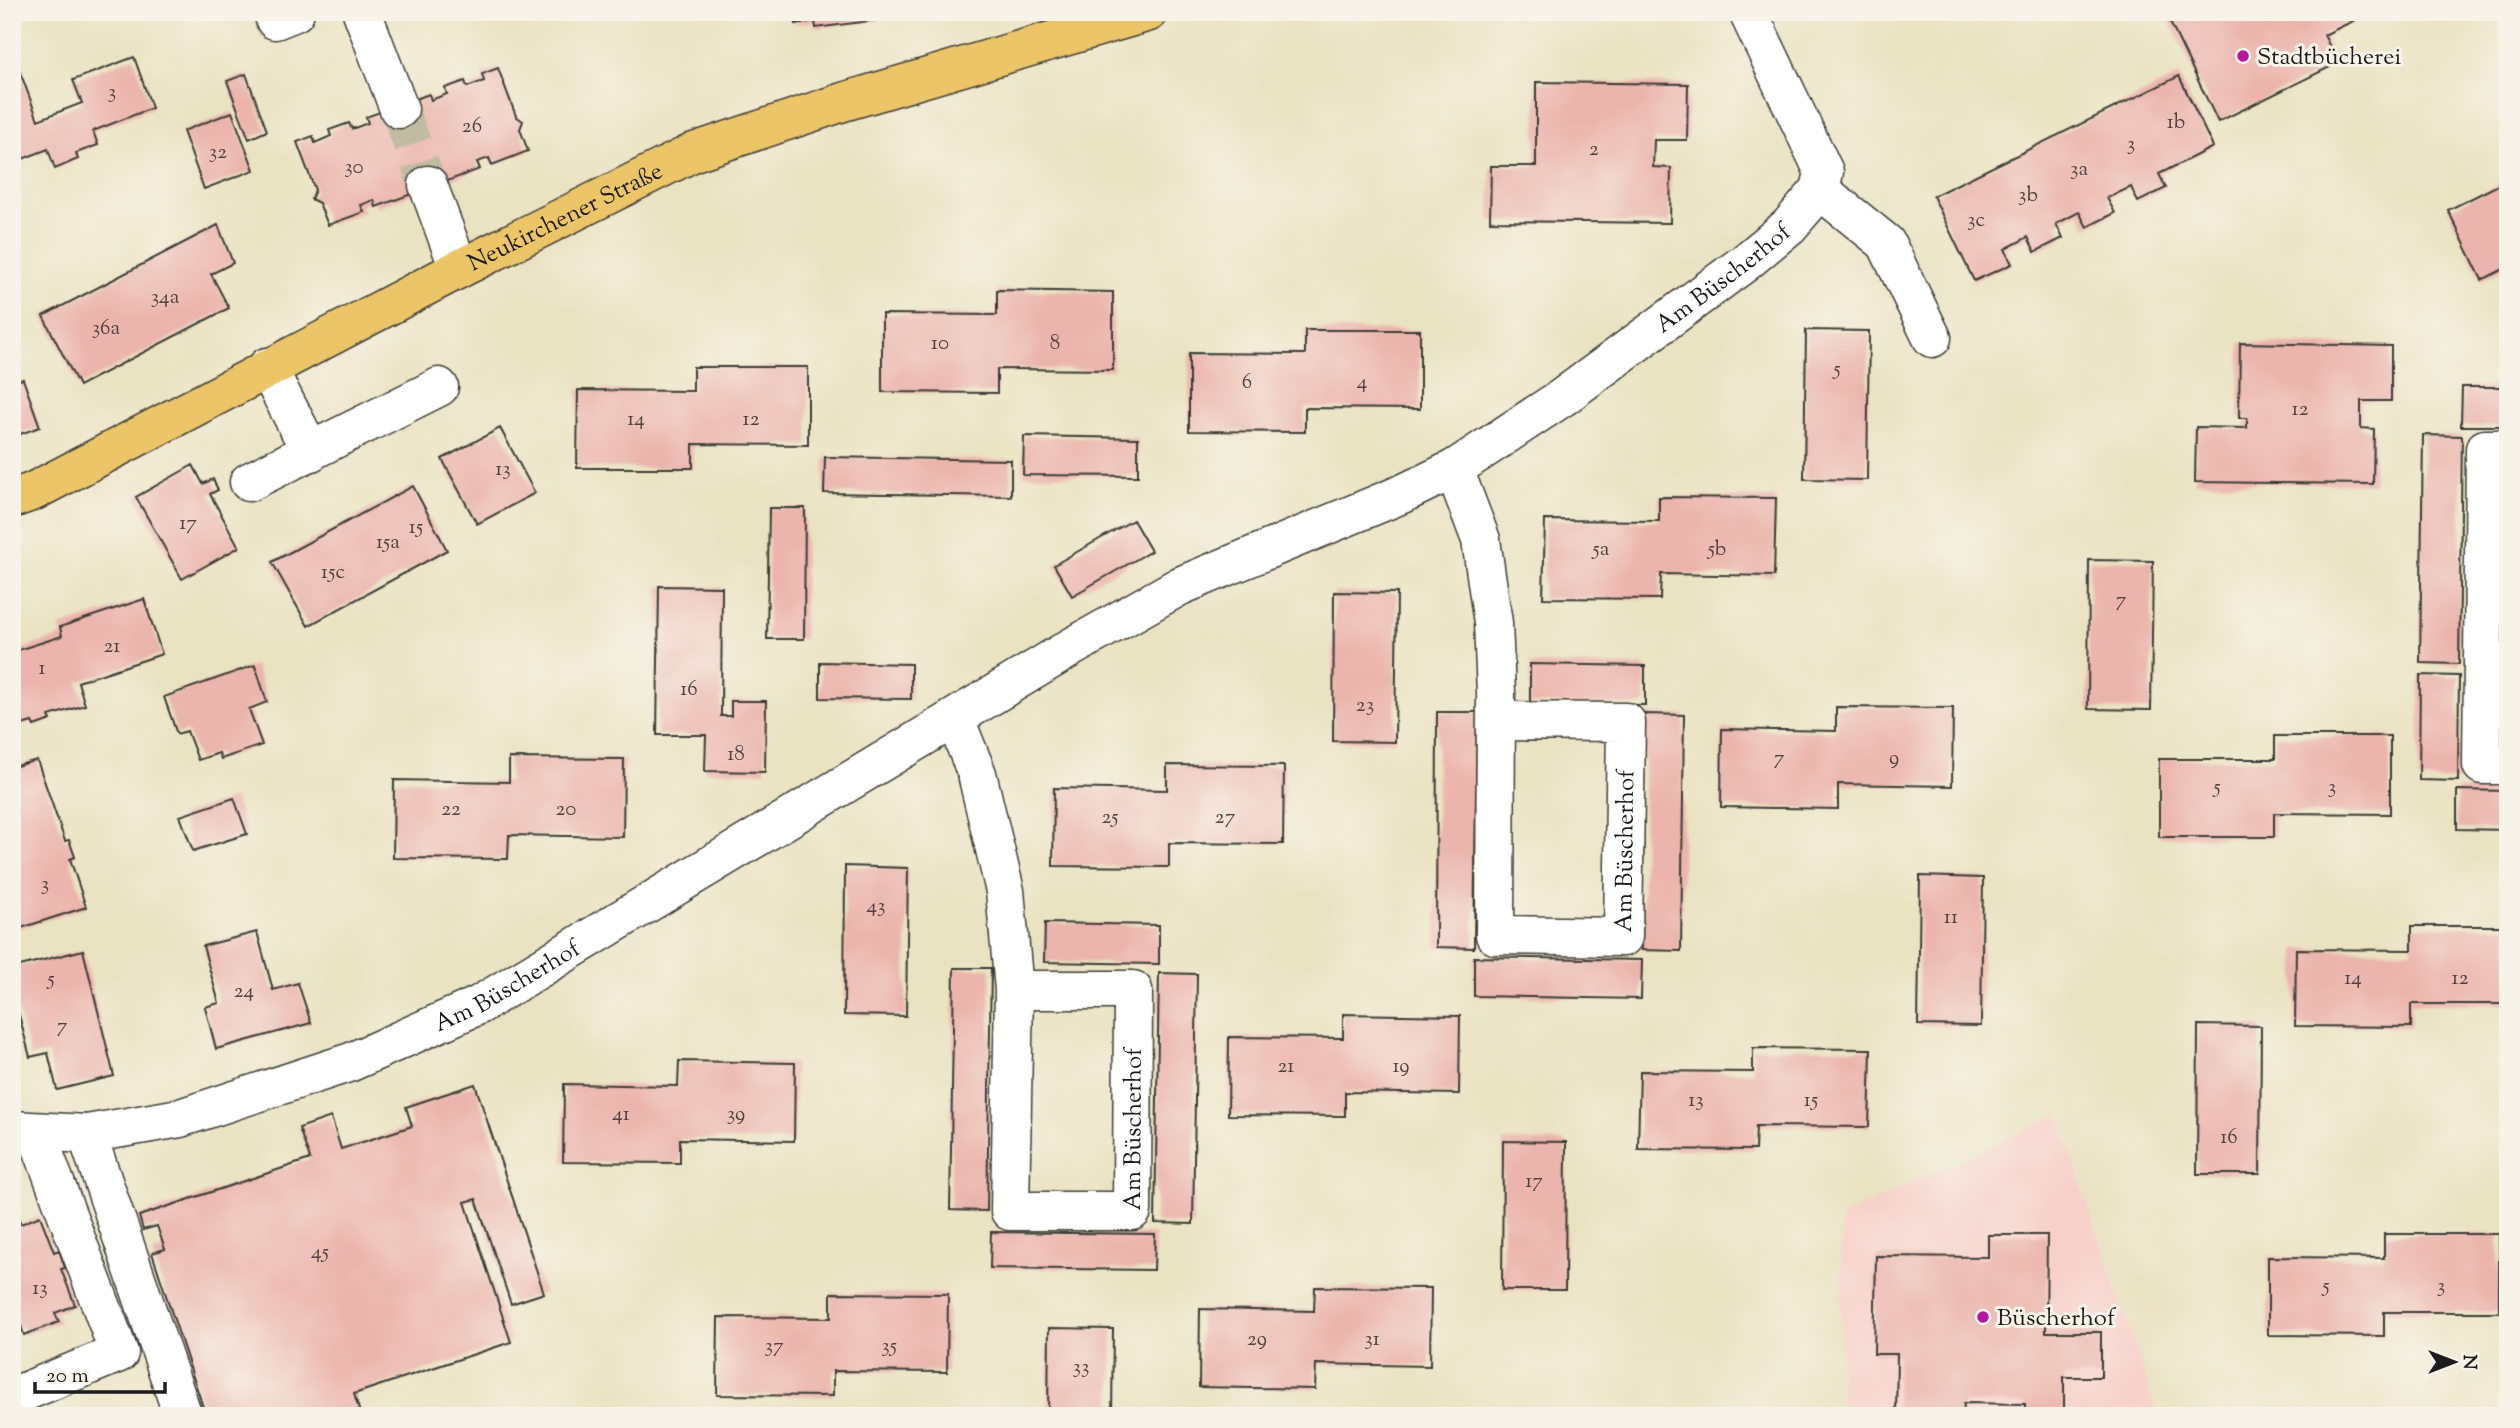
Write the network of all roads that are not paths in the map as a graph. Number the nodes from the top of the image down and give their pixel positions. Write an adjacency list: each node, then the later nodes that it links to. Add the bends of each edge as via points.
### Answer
1 (362, 12): 4 (street)
2 (1149, 12): 7 (main road, Neukirchener Straße, via 843,102 694,152)
3 (1748, 12): 6 (street, via 1824,172)
4 (399, 109)
5 (428, 185): 7 (street)
6 (1820, 190): 8 (street, via 1886,243); 13 (street, Am Büscherhof, via 1789,226 1746,262 1563,397)
7 (460, 269): 9 (main road, Neukirchener Straße)
8 (1932, 338)
9 (267, 367): 12 (street); 15 (main road, Neukirchener Straße)
10 (439, 387): 12 (street)
11 (2508, 449): 18 (street, via 2485,449 2482,751 2482,765)
12 (311, 452): 14 (street)
13 (1454, 469): 16 (street, Am Büscherhof, via 1180,586); 17 (street, Am Büscherhof, via 1481,540 1493,623)
14 (249, 482)
15 (12, 499)
16 (955, 719): 19 (street, Am Büscherhof, via 977,774 1005,891); 21 (street, Am Büscherhof, via 479,1004 338,1067 180,1118)
17 (1496, 721): 17 (street, Am Büscherhof, via 1494,935 1623,937 1626,722)
18 (2508, 765)
19 (1014, 990): 19 (street, Am Büscherhof, via 1010,1211 1132,1212 1133,990)
20 (24, 1131): 21 (street, Am Büscherhof); 22 (street, via 118,1353)
21 (87, 1134): 23 (street)
22 (12, 1397)
23 (183, 1416)

